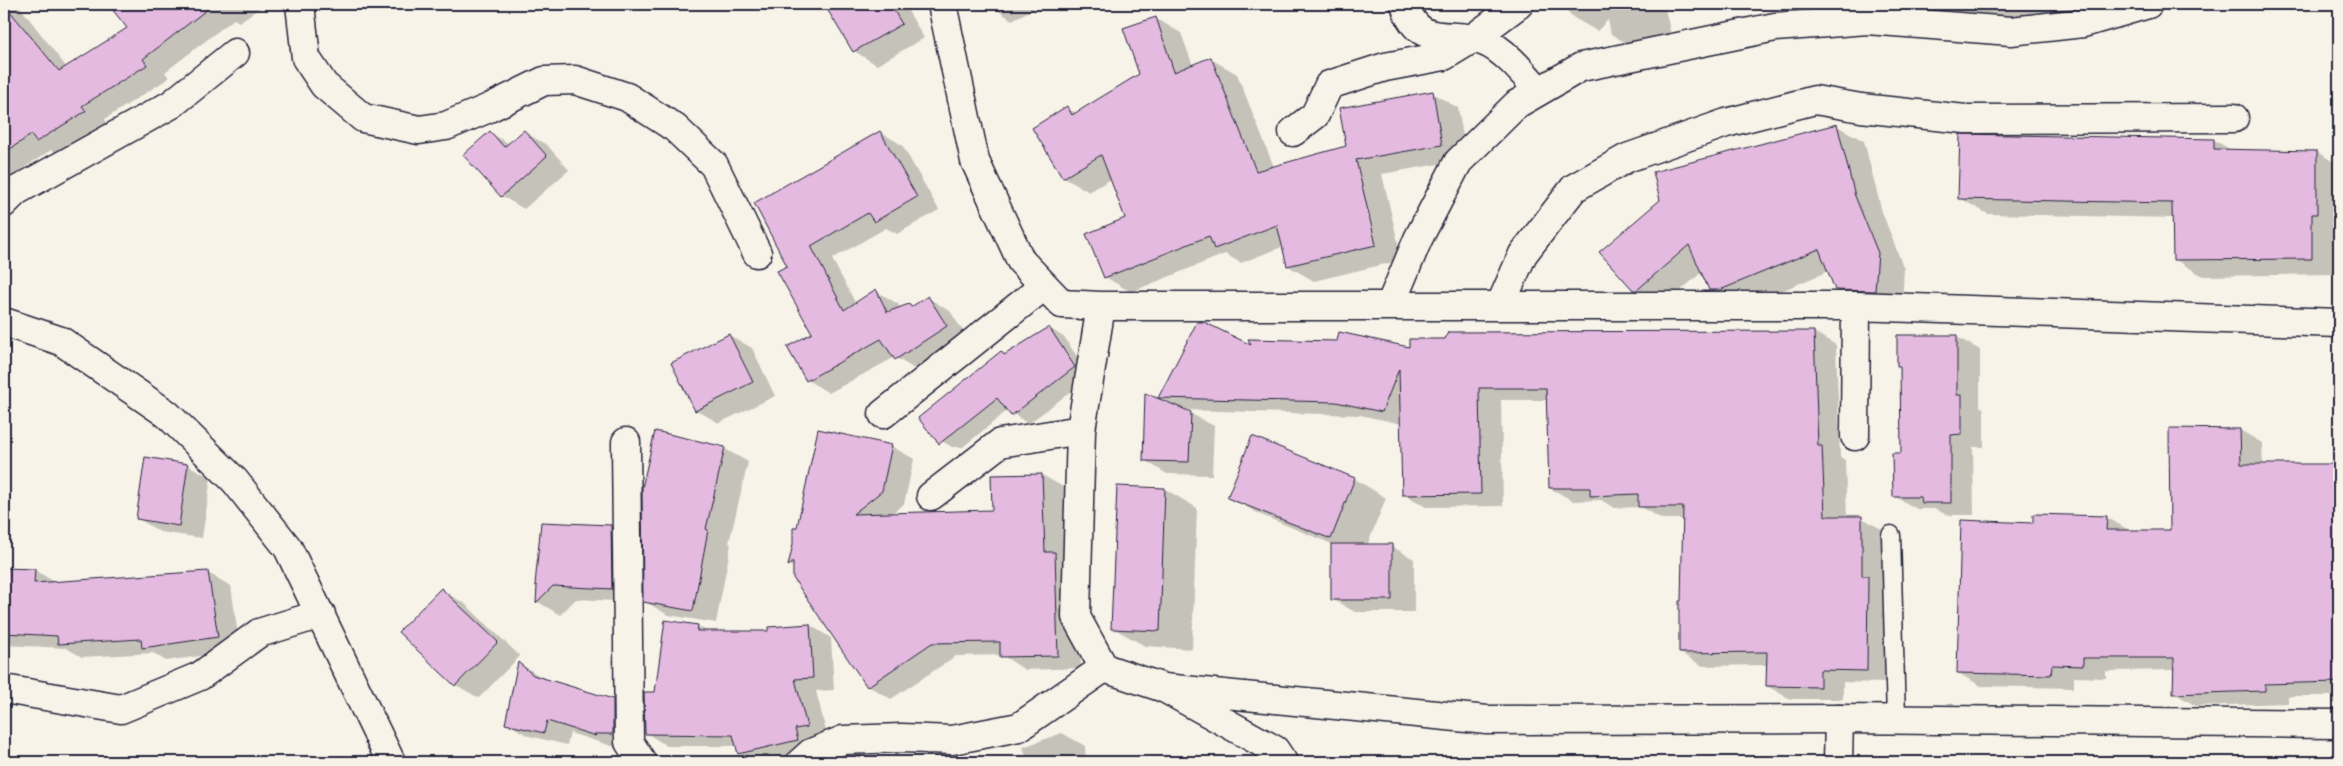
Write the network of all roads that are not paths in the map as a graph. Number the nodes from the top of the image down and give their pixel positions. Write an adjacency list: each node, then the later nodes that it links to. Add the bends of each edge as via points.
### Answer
1 (300, 4): 12 (street, via 306,58 324,85 363,118 419,130 446,126 544,81 575,80 627,97 674,128 714,165)
2 (942, 4): 13 (street, via 975,161 1021,261)
3 (1405, 4): 6 (street, via 1409,19 1430,35)
4 (1519, 4): 6 (street)
5 (2148, 4): 8 (street, via 2083,23 2010,31 1867,20 1775,28 1581,67)
6 (1472, 39): 8 (street, via 1485,42 1515,64); 10 (street, via 1444,56 1385,67 1329,85 1315,115)
7 (234, 53): 11 (street, via 172,104 16,191)
8 (1539, 91): 15 (street, via 1517,104 1458,162 1418,239)
9 (2234, 118): 16 (street, via 1965,119 1815,100 1726,123 1627,158 1574,188 1523,254)
10 (1293, 132)
11 (4, 203)
12 (757, 253)
13 (1044, 286): 14 (street, via 1062,304); 20 (street)
14 (1101, 306): 15 (street); 21 (street)
15 (1390, 306): 16 (street)
16 (1500, 306): 17 (street)
17 (1856, 306): 19 (street); 22 (street)
18 (4, 322): 26 (street, via 61,341 167,414 234,481 288,548)
19 (2339, 323)
20 (883, 414)
21 (1081, 430): 24 (street, via 1000,443); 27 (street, via 1076,617)
22 (1855, 436)
23 (626, 442): 34 (street, via 629,742)
24 (932, 496)
25 (1891, 535): 31 (lane)
26 (321, 614): 29 (street, via 259,633 200,676 121,709); 33 (street)
27 (1104, 668): 28 (street); 35 (street, via 1019,728 952,740 844,740 811,753)
28 (1164, 688): 30 (street, via 1487,720); 36 (street, via 1275,750)
29 (4, 690)
30 (1839, 719): 31 (street); 37 (street)
31 (1896, 720): 32 (street)
32 (2339, 724)
33 (391, 762)
34 (642, 762)
35 (802, 762)
36 (1283, 762)
37 (1838, 762)

